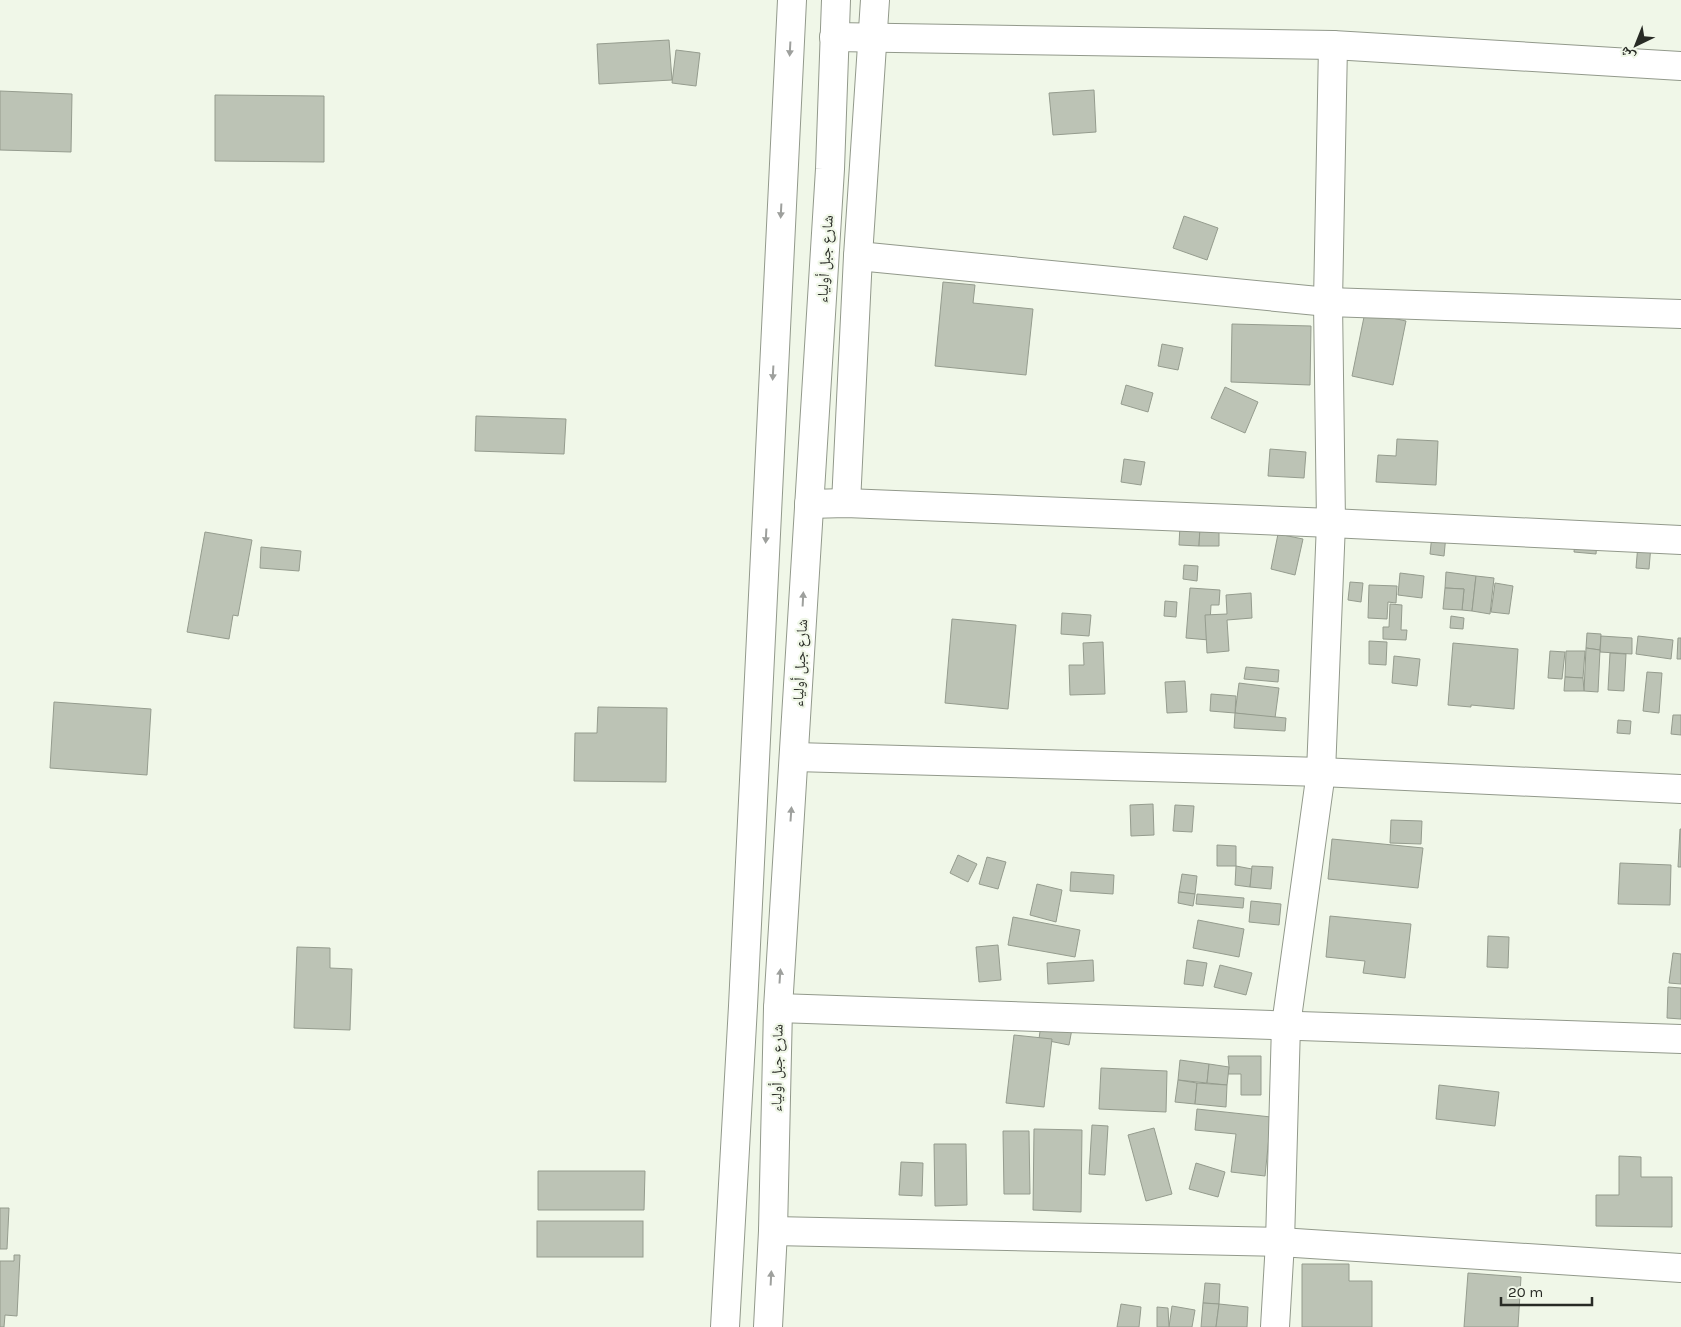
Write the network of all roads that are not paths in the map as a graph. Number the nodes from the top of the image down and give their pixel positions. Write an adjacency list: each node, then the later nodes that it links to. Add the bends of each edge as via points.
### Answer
1 (792, 0): 24 (street, one-way to 24)
2 (836, 0): 4 (street, شارع جبل أولياء)
3 (875, 0): 5 (street)
4 (834, 37): 5 (street); 12 (street, شارع جبل أولياء, via 830,178)
5 (872, 37): 6 (street); 8 (street)
6 (1333, 45): 7 (street); 9 (street)
7 (1681, 66)
8 (858, 256): 9 (street); 11 (street)
9 (1328, 302): 10 (street); 13 (street)
10 (1681, 314)
11 (846, 503): 12 (street); 13 (street)
12 (809, 504): 15 (street, شارع جبل أولياء, one-way to 12)
13 (1331, 523): 14 (street); 16 (street)
14 (1681, 540)
15 (794, 757): 16 (street); 18 (street, شارع جبل أولياء, one-way to 15)
16 (1321, 772): 17 (street); 19 (street)
17 (1681, 789)
18 (778, 1008): 19 (street); 21 (street, شارع جبل أولياء)
19 (1286, 1025): 20 (street); 22 (street)
20 (1681, 1039)
21 (773, 1231): 22 (street); 25 (street, شارع جبل أولياء, one-way to 21)
22 (1280, 1242): 23 (street); 26 (street)
23 (1681, 1268)
24 (725, 1327)
25 (768, 1327)
26 (1275, 1327)

